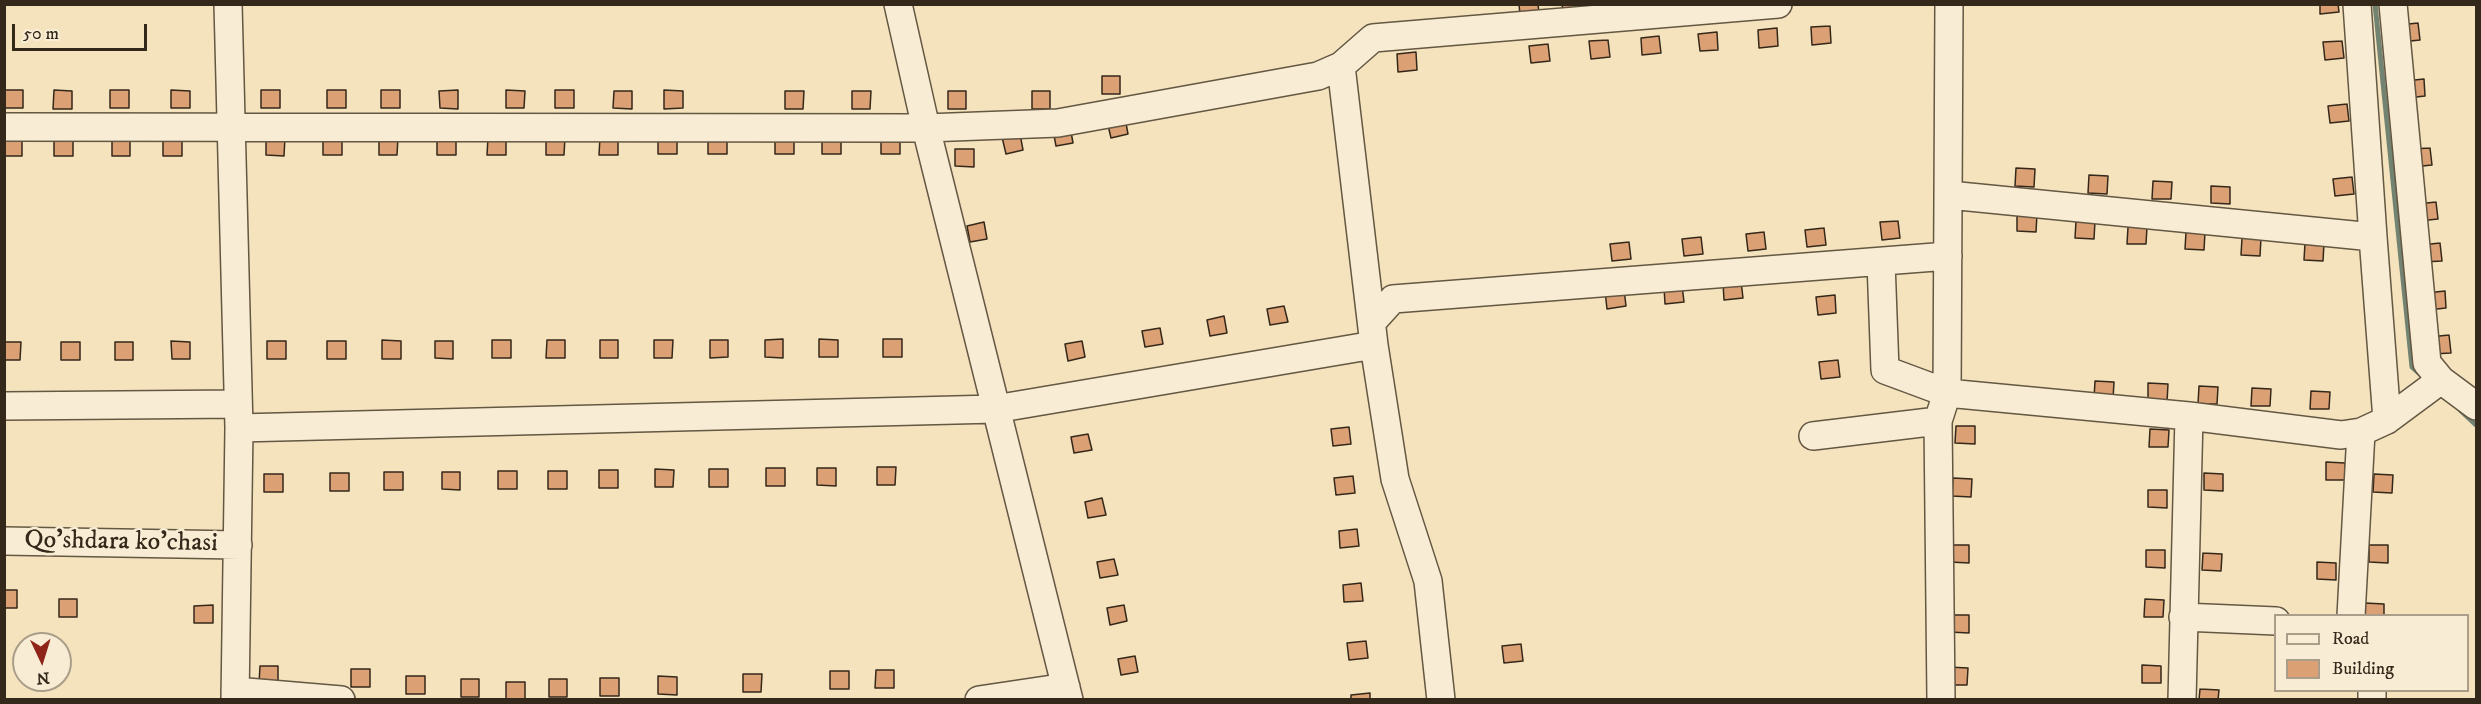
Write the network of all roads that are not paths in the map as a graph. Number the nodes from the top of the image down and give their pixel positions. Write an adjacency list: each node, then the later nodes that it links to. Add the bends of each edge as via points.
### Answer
1 (228, 4): 9 (street)
2 (898, 4): 10 (street)
3 (1778, 4): 7 (street, via 1373,38)
4 (1949, 4): 11 (street)
5 (2357, 4): 12 (street)
6 (2393, 4): 16 (street, via 2427,363)
7 (1341, 66): 10 (street, via 1318,76 1058,123); 15 (street)
8 (4, 127): 9 (street)
9 (230, 127): 10 (street); 21 (street)
10 (926, 128): 20 (street)
11 (1949, 195): 12 (street); 13 (street)
12 (2373, 237): 23 (street)
13 (1948, 256): 14 (street); 17 (street)
14 (1881, 262): 15 (street, via 1393,299); 17 (street, via 1885,370)
15 (1373, 334): 20 (street); 36 (street, via 1395,479 1428,581)
16 (2441, 380): 19 (street); 23 (street)
17 (1947, 393): 22 (street); 24 (street)
18 (4, 406): 21 (street)
19 (2476, 406)
20 (995, 409): 21 (street); 32 (street)
21 (238, 416): 28 (street)
22 (2189, 416): 25 (street, via 2341,435); 30 (street)
23 (2386, 420): 25 (street)
24 (1938, 421): 26 (street); 37 (street)
25 (2361, 432): 29 (street)
26 (1813, 436)
27 (4, 541): 28 (street, Qo'shdara ko'chasi)
28 (238, 545): 33 (street)
29 (2350, 614)
30 (2183, 617): 31 (street); 38 (street)
31 (2274, 621)
32 (1067, 693): 35 (street)
33 (235, 695): 34 (street)
34 (341, 699)
35 (979, 699)
36 (1441, 699)
37 (1941, 699)
38 (2182, 699)

